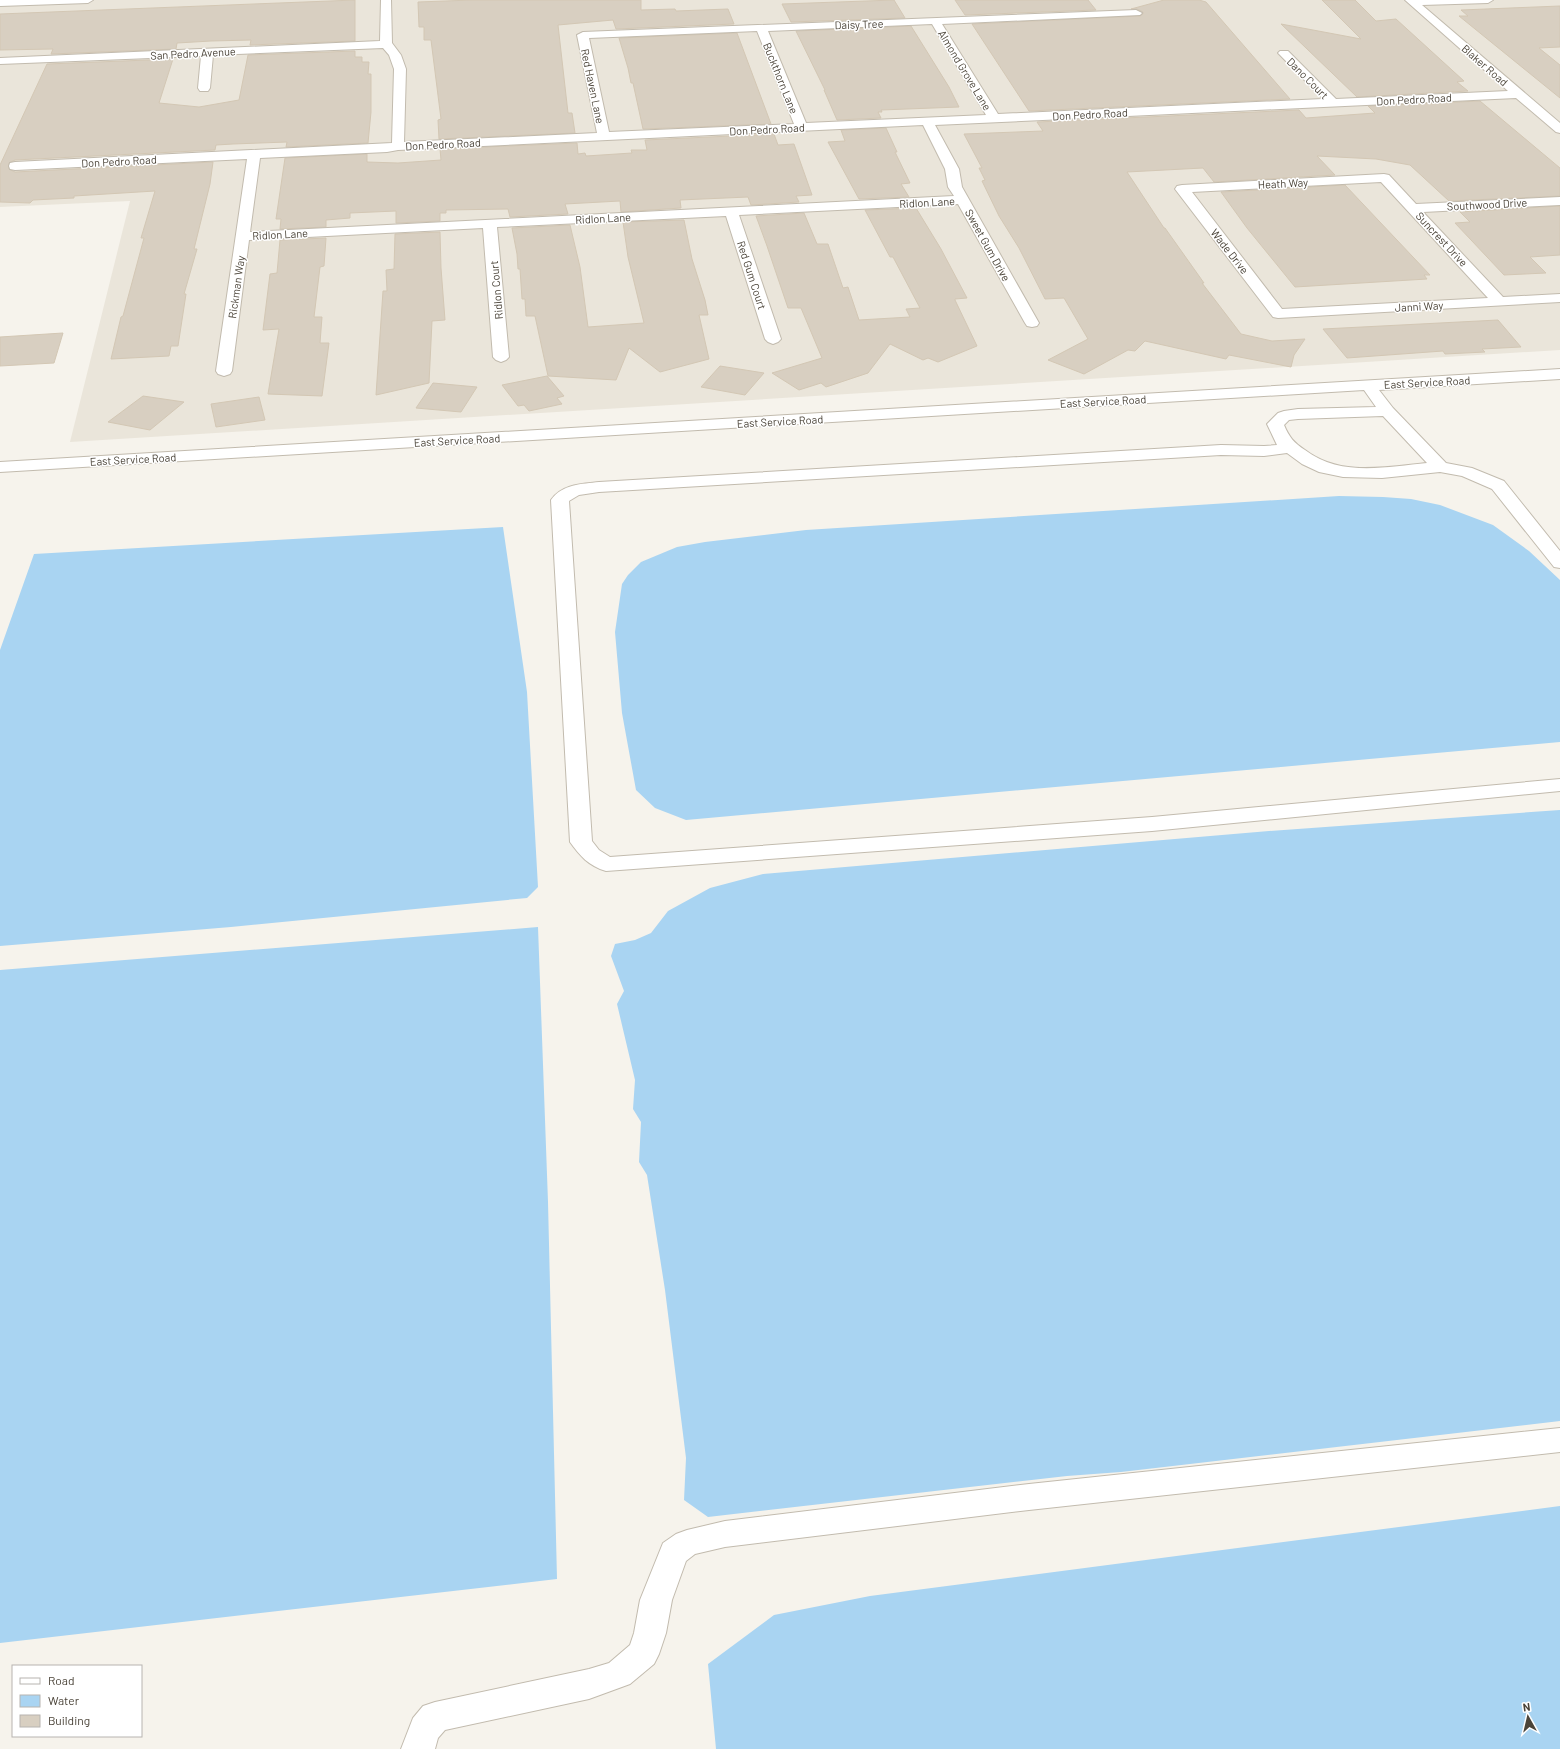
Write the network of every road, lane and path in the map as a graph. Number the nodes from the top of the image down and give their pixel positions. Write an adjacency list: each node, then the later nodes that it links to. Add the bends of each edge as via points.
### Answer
1 (88, 0): 4 (street)
2 (386, 0): 11 (street)
3 (1488, 0): 5 (street)
4 (25, 1): 6 (street)
5 (1412, 1): 17 (street, Blaker Road)
6 (0, 4)
7 (1136, 13): 8 (street, Daisy Tree)
8 (935, 21): 9 (street, Daisy Tree); 19 (street, Almond Grove Lane)
9 (761, 28): 10 (street, Daisy Tree); 21 (street, Buckthorn Lane)
10 (583, 35): 23 (street, Red Haven Lane)
11 (386, 44): 12 (street, San Pedro Avenue); 24 (street, via 399,60)
12 (207, 52): 14 (street, San Pedro Avenue); 16 (street)
13 (1284, 53): 18 (street, Dano Court)
14 (3, 61): 15 (street)
15 (0, 76)
16 (204, 88)
17 (1518, 94): 18 (street, Don Pedro Road); 22 (street, Blaker Road)
18 (1333, 102): 19 (street, Don Pedro Road)
19 (995, 118): 20 (street, Don Pedro Road)
20 (927, 122): 21 (street, Don Pedro Road); 29 (street, Sweet Gum Drive, via 952,169 955,187)
21 (802, 128): 23 (street, Don Pedro Road)
22 (1560, 129)
23 (604, 137): 24 (street, Don Pedro Road)
24 (398, 146): 25 (street, Don Pedro Road)
25 (254, 154): 26 (street, Don Pedro Road); 34 (street, Rickman Way)
26 (15, 166)
27 (1384, 178): 28 (street, Heath Way); 31 (street, Suncrest Drive)
28 (1182, 189): 37 (street, Wade Drive)
29 (963, 200): 32 (street, Ridlon Lane); 38 (street, Sweet Gum Drive)
30 (1560, 200): 31 (street, Southwood Drive)
31 (1414, 208): 36 (street, Suncrest Drive)
32 (731, 211): 33 (street, Ridlon Lane); 39 (street, Red Gum Court)
33 (490, 224): 34 (street, Ridlon Lane); 40 (street, Ridlon Court)
34 (244, 236): 41 (street, Rickman Way)
35 (1560, 298): 36 (street, Janni Way)
36 (1500, 302): 37 (street, Janni Way)
37 (1278, 314)
38 (1032, 323)
39 (773, 339)
40 (501, 356)
41 (224, 371)
42 (1560, 374): 43 (street, East Service Road)
43 (1368, 385): 44 (street); 46 (street, East Service Road)
44 (1387, 411): 45 (street, via 1284,416 1275,424 1282,440); 47 (street)
45 (1291, 448): 47 (street, via 1302,459 1324,469 1346,473); 49 (street, via 599,487 572,491 564,495 560,500 582,842 591,855 606,864 1152,824)
46 (0, 467)
47 (1440, 467): 48 (street, via 1466,472 1498,485)
48 (1560, 563)
49 (1560, 785)
50 (1560, 1440): 51 (street, via 1021,1498 725,1534 687,1543 674,1552 665,1572 643,1654 619,1674 589,1684 435,1716 425,1729)
51 (418, 1749)

